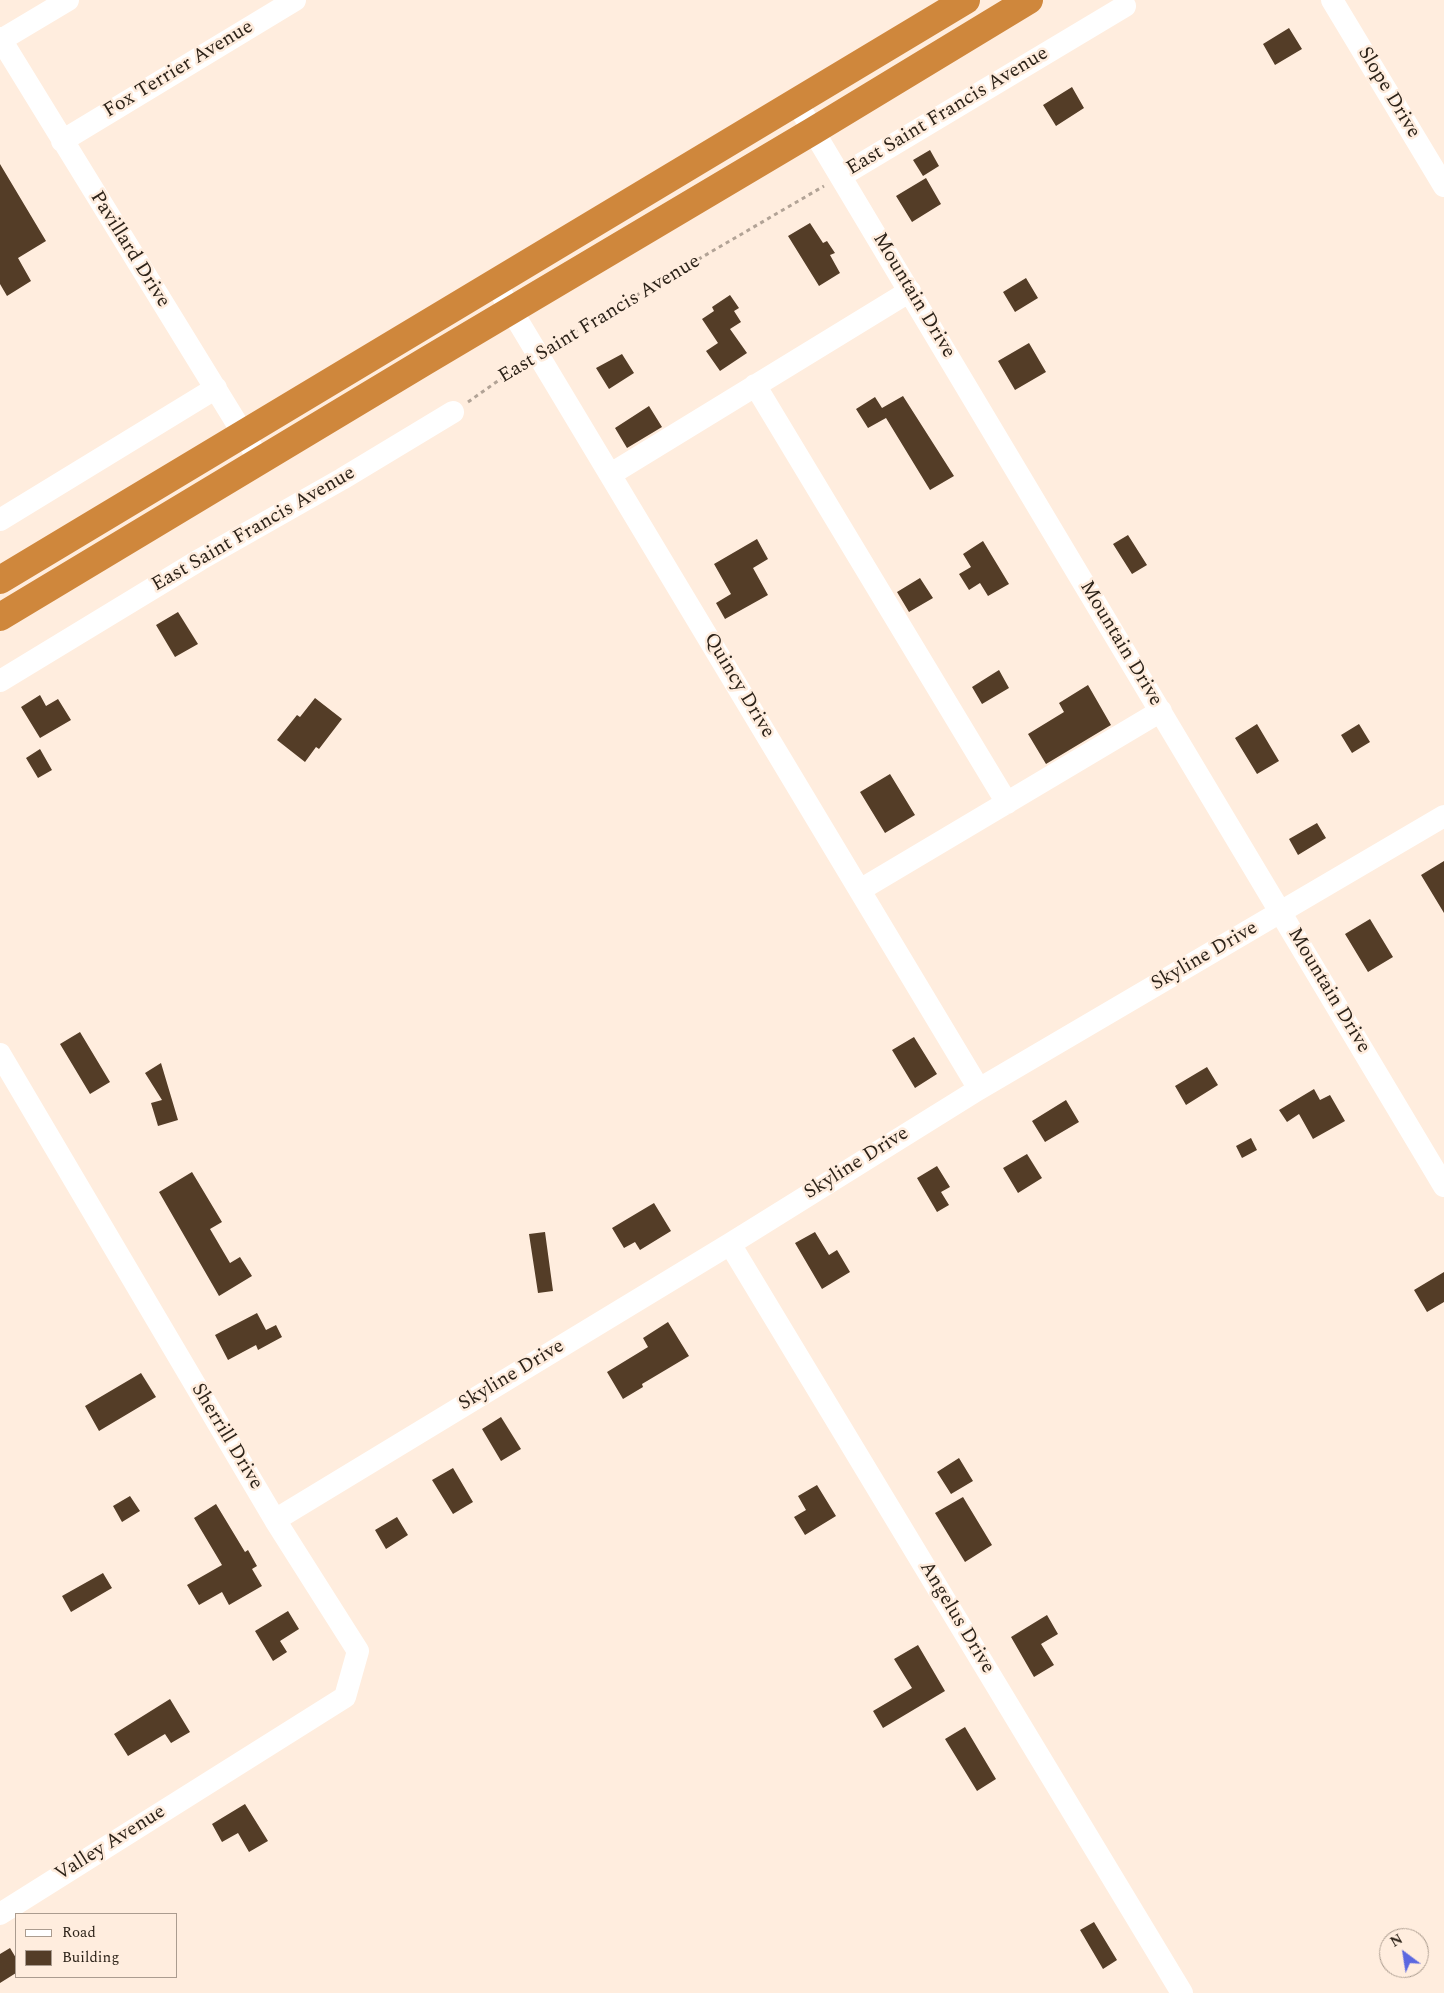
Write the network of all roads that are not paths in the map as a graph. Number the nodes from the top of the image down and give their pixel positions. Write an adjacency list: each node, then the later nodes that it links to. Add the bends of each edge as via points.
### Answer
1 (68, 0): 7 (street)
2 (295, 0): 10 (street, Fox Terrier Avenue)
3 (966, 0): 8 (highway)
4 (1029, 0): 9 (highway)
5 (1332, 0): 12 (street, Slope Drive)
6 (1125, 6): 11 (street, East Saint Francis Avenue)
7 (1, 39): 10 (street, Pavillard Drive)
8 (796, 102): 9 (street, Mountain Drive); 13 (highway)
9 (813, 131): 11 (street, Mountain Drive); 15 (highway)
10 (62, 141): 17 (street, Pavillard Drive)
11 (841, 176): 14 (street, Mountain Drive)
12 (1444, 186)
13 (496, 283): 15 (street, Quincy Drive); 19 (highway)
14 (910, 291): 16 (street); 26 (street, Mountain Drive)
15 (512, 310): 20 (highway); 21 (street, Quincy Drive)
16 (755, 385): 21 (street); 27 (street)
17 (216, 388): 19 (street, Pavillard Drive); 22 (street)
18 (453, 412): 25 (street, East Saint Francis Avenue)
19 (244, 434): 20 (street, Pavillard Drive); 23 (highway)
20 (260, 461): 24 (highway)
21 (611, 474): 29 (street, Quincy Drive)
22 (0, 520)
23 (0, 580)
24 (0, 617)
25 (0, 681)
26 (1161, 711): 27 (street); 30 (street, Mountain Drive)
27 (1006, 803): 29 (street)
28 (1444, 816): 30 (street, Skyline Drive)
29 (860, 890): 32 (street, Quincy Drive)
30 (1281, 913): 32 (street, Skyline Drive); 33 (street, Mountain Drive)
31 (0, 1054): 35 (street, Sherrill Drive)
32 (979, 1089): 34 (street, Skyline Drive)
33 (1444, 1186)
34 (730, 1244): 35 (street, Skyline Drive); 38 (street, Angelus Drive)
35 (275, 1520): 36 (street, Sherrill Drive, via 358,1651 345,1697)
36 (222, 1774): 37 (street, Valley Avenue)
37 (0, 1914)
38 (1182, 1993)

